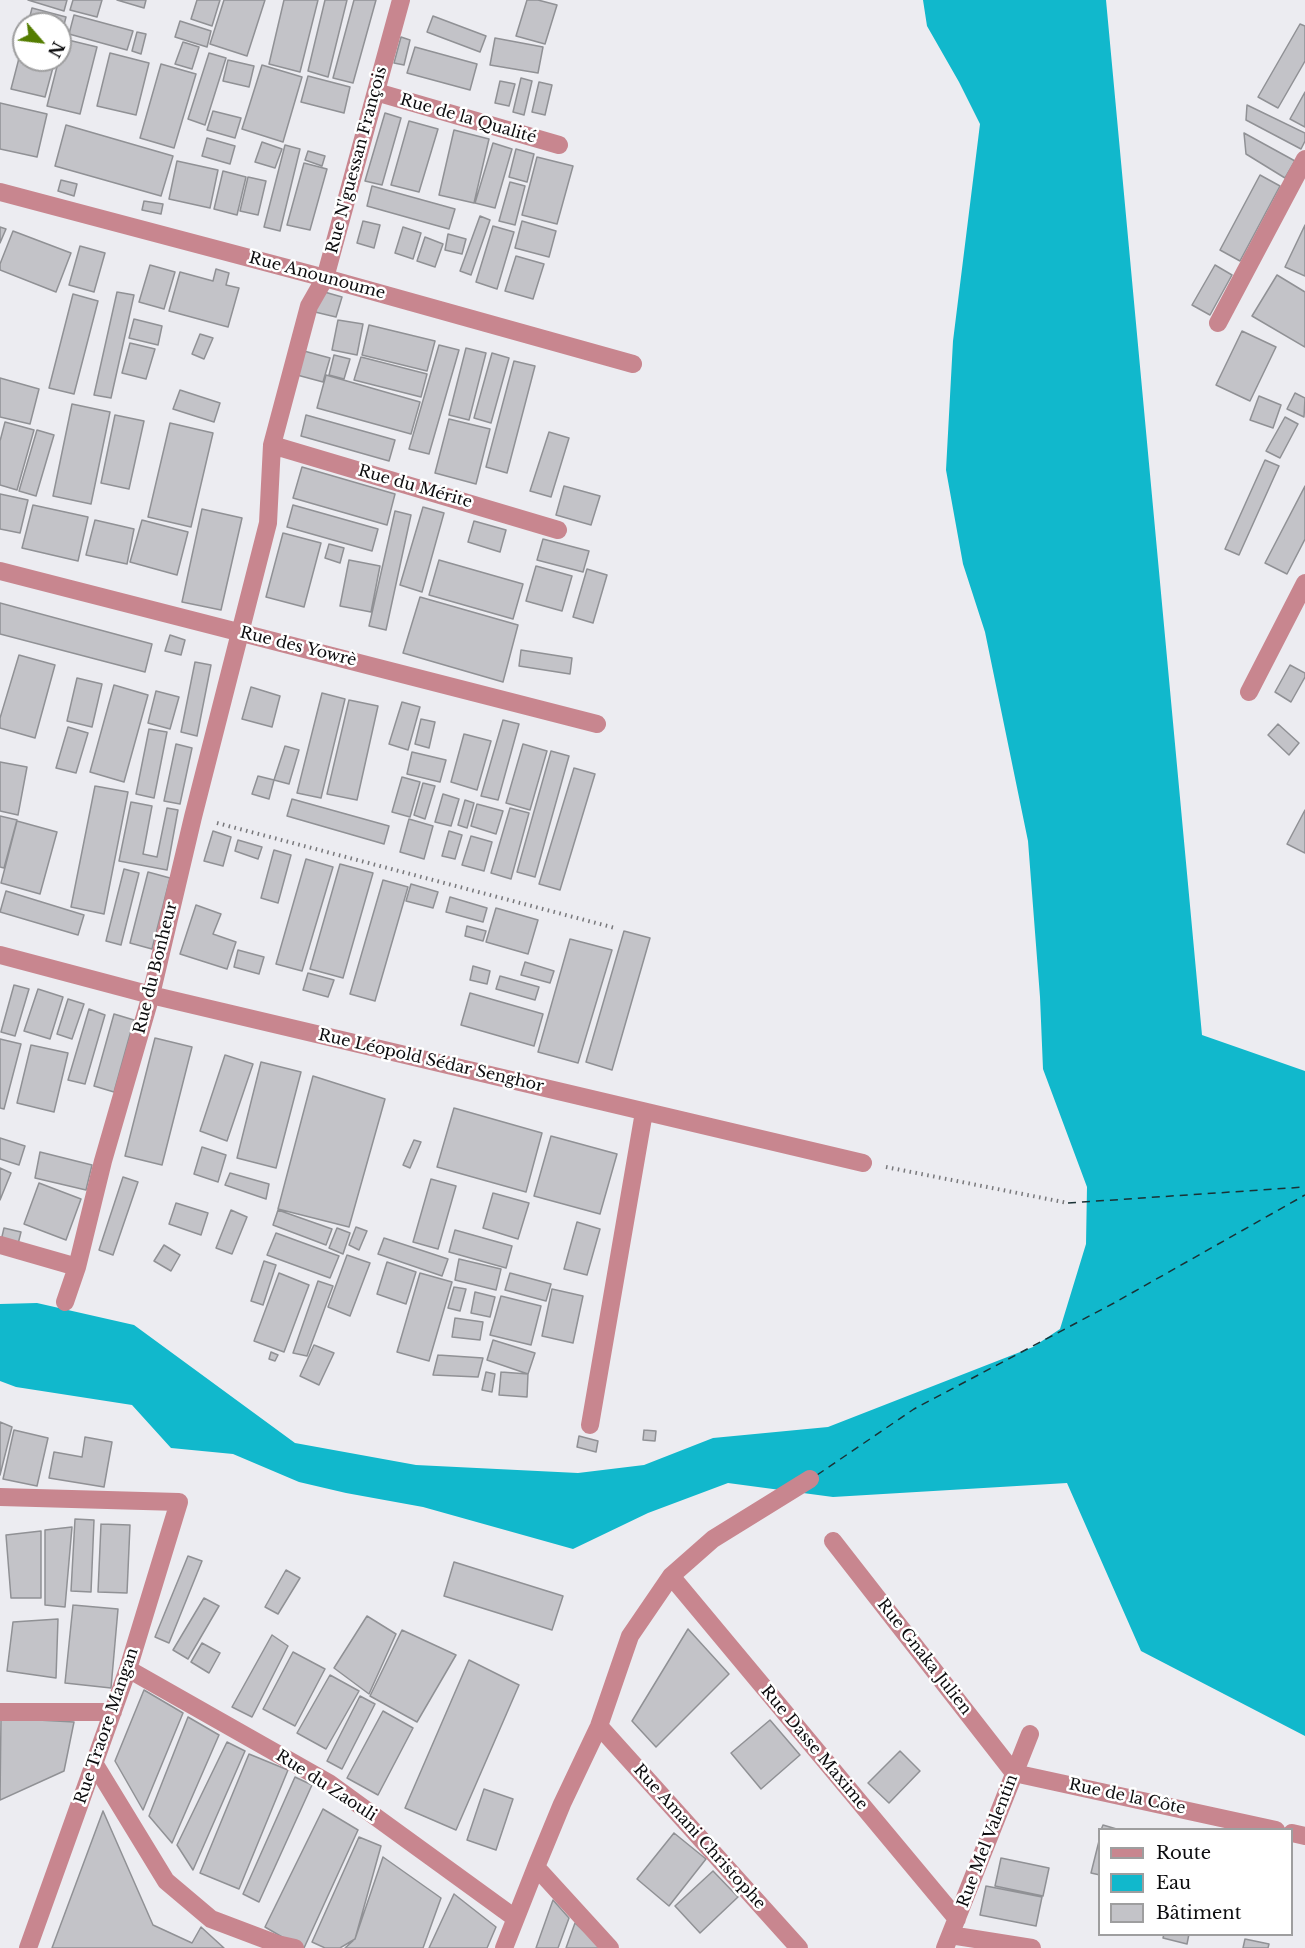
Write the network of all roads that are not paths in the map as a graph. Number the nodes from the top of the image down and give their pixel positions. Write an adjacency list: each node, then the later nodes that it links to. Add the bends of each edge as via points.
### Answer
1 (401, 0): 2 (street, Rue N'guessan François)
2 (376, 92): 3 (street, Rue de la Qualité); 6 (street, Rue N'guessan François)
3 (559, 145)
4 (1305, 159): 7 (street)
5 (0, 192): 6 (street, Rue Anounoume)
6 (325, 278): 8 (street, Rue Anounoume); 9 (street, Rue N'guessan François, via 309,306)
7 (1218, 323)
8 (633, 364)
9 (272, 445): 10 (street, Rue du Mérite); 13 (street, Rue N'guessan François, via 268,523)
10 (558, 530)
11 (0, 571): 13 (street, Rue des Yowrè)
12 (1305, 583): 14 (street)
13 (240, 632): 15 (street, Rue des Yowrè); 17 (street, Rue du Bonheur)
14 (1249, 692)
15 (597, 724)
16 (0, 955): 17 (street, Rue Léopold Sédar Senghor)
17 (151, 995): 18 (street, Rue Léopold Sédar Senghor); 21 (street, Rue du Bonheur)
18 (644, 1112): 19 (street, Rue Léopold Sédar Senghor); 23 (street)
19 (863, 1163)
20 (0, 1245): 21 (street)
21 (77, 1267): 22 (street, Rue du Bonheur)
22 (65, 1302)
23 (590, 1425)
24 (810, 1479): 27 (street, via 713,1539)
25 (0, 1497): 28 (street, Rue Traore Mangan, via 179,1502)
26 (833, 1541): 34 (street, Rue Gnaka Julien)
27 (671, 1576): 31 (street, via 630,1636); 38 (street, Rue Dasse Maxime)
28 (128, 1669): 30 (street, Rue Traore Mangan); 37 (street, Rue du Zaouli, via 329,1784)
29 (0, 1712): 30 (street)
30 (112, 1712): 33 (street, Rue Traore Mangan)
31 (599, 1726): 36 (street); 43 (street, Rue Amani Christophe)
32 (1030, 1734): 34 (street, Rue Mel Valentin)
33 (94, 1763): 39 (street, Rue Traore Mangan); 40 (street, via 166,1881 211,1919)
34 (1014, 1773): 35 (street, Rue de la Côte); 38 (street, Rue Mel Valentin)
35 (1267, 1828)
36 (536, 1867): 37 (street); 42 (street)
37 (515, 1918): 41 (street)
38 (951, 1934): 44 (street)
39 (28, 1948)
40 (295, 1948)
41 (504, 1948)
42 (610, 1948)
43 (800, 1948)
44 (1032, 1948)

